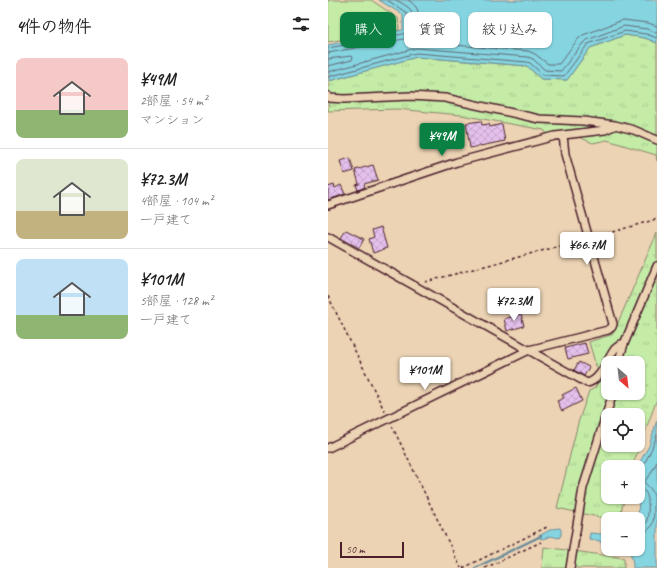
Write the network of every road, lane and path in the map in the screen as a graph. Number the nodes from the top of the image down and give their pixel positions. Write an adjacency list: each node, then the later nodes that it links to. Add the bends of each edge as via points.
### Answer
1 (328, 97): 2 (street, via 445,98 539,118)
2 (614, 125): 3 (street, via 605,130); 4 (street)
3 (563, 135): 5 (street, via 457,162); 8 (street, via 565,154)
4 (657, 140)
5 (328, 205)
6 (657, 219): 8 (path)
7 (328, 237): 10 (street)
8 (589, 238): 10 (path); 13 (street, via 612,327)
9 (657, 266): 12 (street)
10 (414, 285): 13 (street)
11 (328, 296): 16 (path)
12 (624, 344): 13 (street, via 615,348 592,383 587,383); 14 (street)
13 (529, 350): 16 (street)
14 (620, 356)
15 (611, 400): 22 (street, via 584,488)
16 (388, 419): 17 (street); 20 (path)
17 (328, 448)
18 (547, 526): 20 (path)
19 (541, 542): 21 (path)
20 (462, 568)
21 (485, 568)
22 (570, 568)

